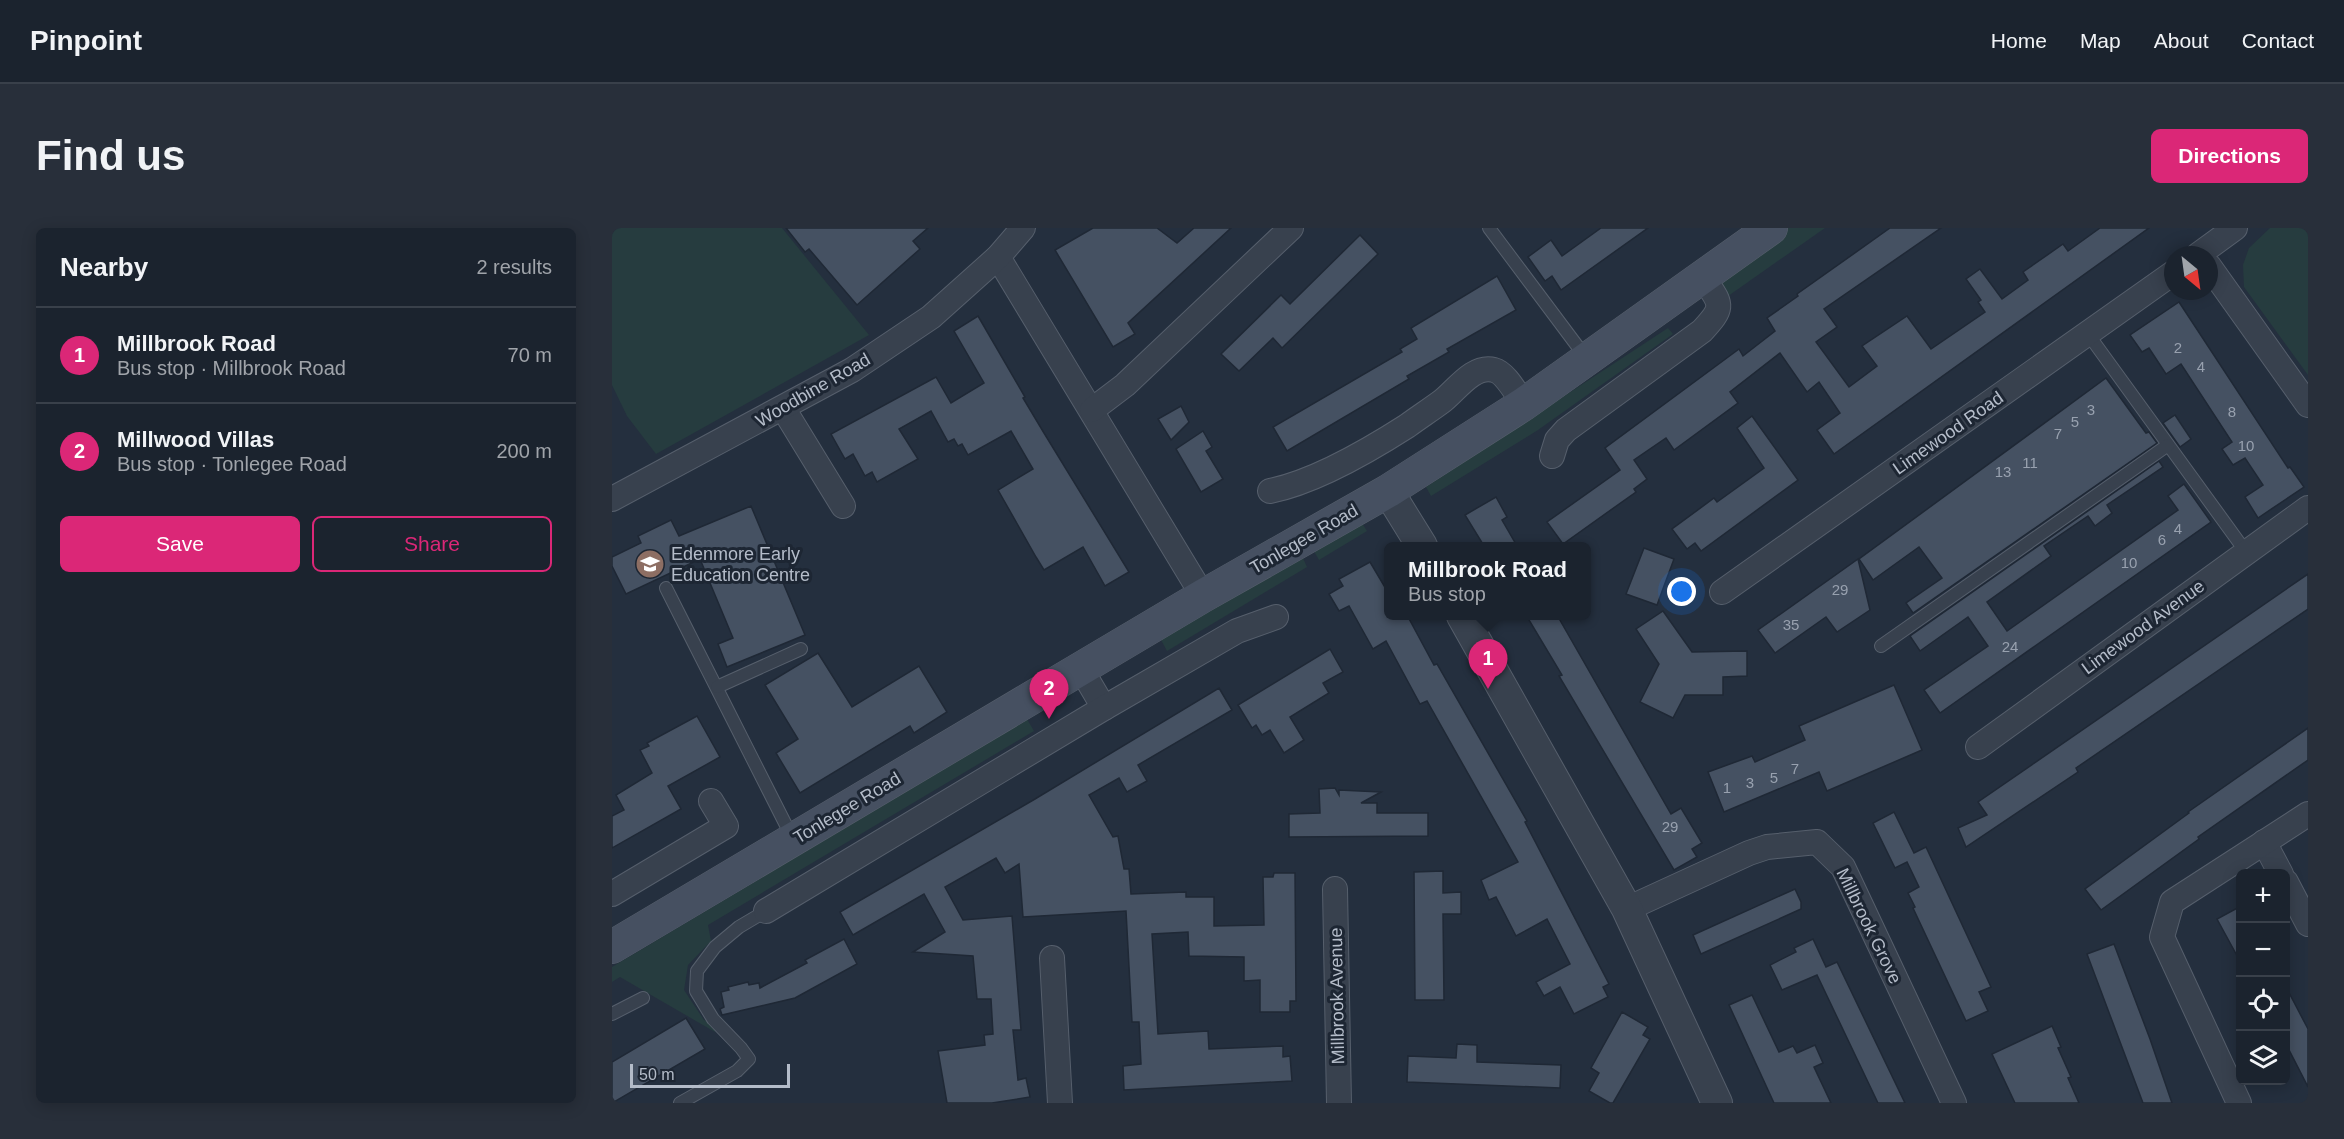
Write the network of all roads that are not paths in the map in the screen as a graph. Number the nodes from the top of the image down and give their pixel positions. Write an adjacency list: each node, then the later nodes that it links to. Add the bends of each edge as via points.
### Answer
1 (1023, 228): 7 (street, Woodbine Road)
2 (1292, 228): 16 (street, via 1125,385)
3 (1489, 228): 12 (lane)
4 (1771, 228): 8 (main road, Tonlegee Road)
5 (2235, 228): 6 (street)
6 (2215, 246)
7 (998, 257): 15 (street, Woodbine Road, via 931,317 852,370); 16 (street)
8 (1703, 277): 12 (main road, Tonlegee Road); 18 (street, via 1719,303 1718,313 1702,332 1566,430 1557,440)
9 (2164, 279): 11 (street, Limewood Road)
10 (2218, 279): 14 (street)
11 (2088, 334): 17 (lane); 27 (street, Limewood Road)
12 (1587, 359): 13 (main road, Tonlegee Road)
13 (1524, 404): 19 (street, via 1501,374 1493,369 1481,370 1406,426 1326,472); 20 (main road, Tonlegee Road)
14 (2308, 405)
15 (783, 408): 21 (street, Woodbine Road); 22 (street)
16 (1092, 411): 28 (street)
17 (2168, 445): 25 (lane); 31 (lane)
18 (1552, 456)
19 (1270, 491)
20 (1388, 491): 24 (street); 28 (main road, Tonlegee Road)
21 (612, 499)
22 (843, 506)
23 (2308, 508): 25 (street, Limewood Avenue)
24 (1420, 542)
25 (2246, 552): 36 (street, Limewood Avenue)
26 (666, 588): 34 (lane)
27 (1722, 592)
28 (1203, 596): 33 (main road, Tonlegee Road)
29 (1276, 617): 35 (street, via 1237,631)
30 (1465, 620): 45 (street)
31 (1881, 646)
32 (801, 649): 34 (lane)
33 (1081, 669): 35 (street); 39 (main road, Tonlegee Road)
34 (717, 687): 39 (lane)
35 (1104, 708): 46 (street)
36 (1978, 747)
37 (711, 801): 44 (street, via 726,826)
38 (2308, 814): 40 (street)
39 (793, 840): 48 (main road, Tonlegee Road)
40 (2264, 843): 41 (street); 57 (street, via 2172,902 2162,937)
41 (2279, 869)
42 (1335, 890): 54 (street, Millbrook Avenue)
43 (2290, 890): 47 (street)
44 (612, 894)
45 (1627, 909): 55 (street); 56 (street, Millbrook Grove, via 1749,853 1817,842 1843,867)
46 (766, 911): 52 (lane, via 723,940 697,971 696,991 713,1019 749,1059 727,1078)
47 (2308, 924)
48 (612, 947)
49 (1052, 958): 53 (street)
50 (643, 998): 51 (lane)
51 (612, 1014)
52 (680, 1103)
53 (1060, 1103)
54 (1339, 1103)
55 (1717, 1103)
56 (1954, 1103)
57 (2239, 1103)

